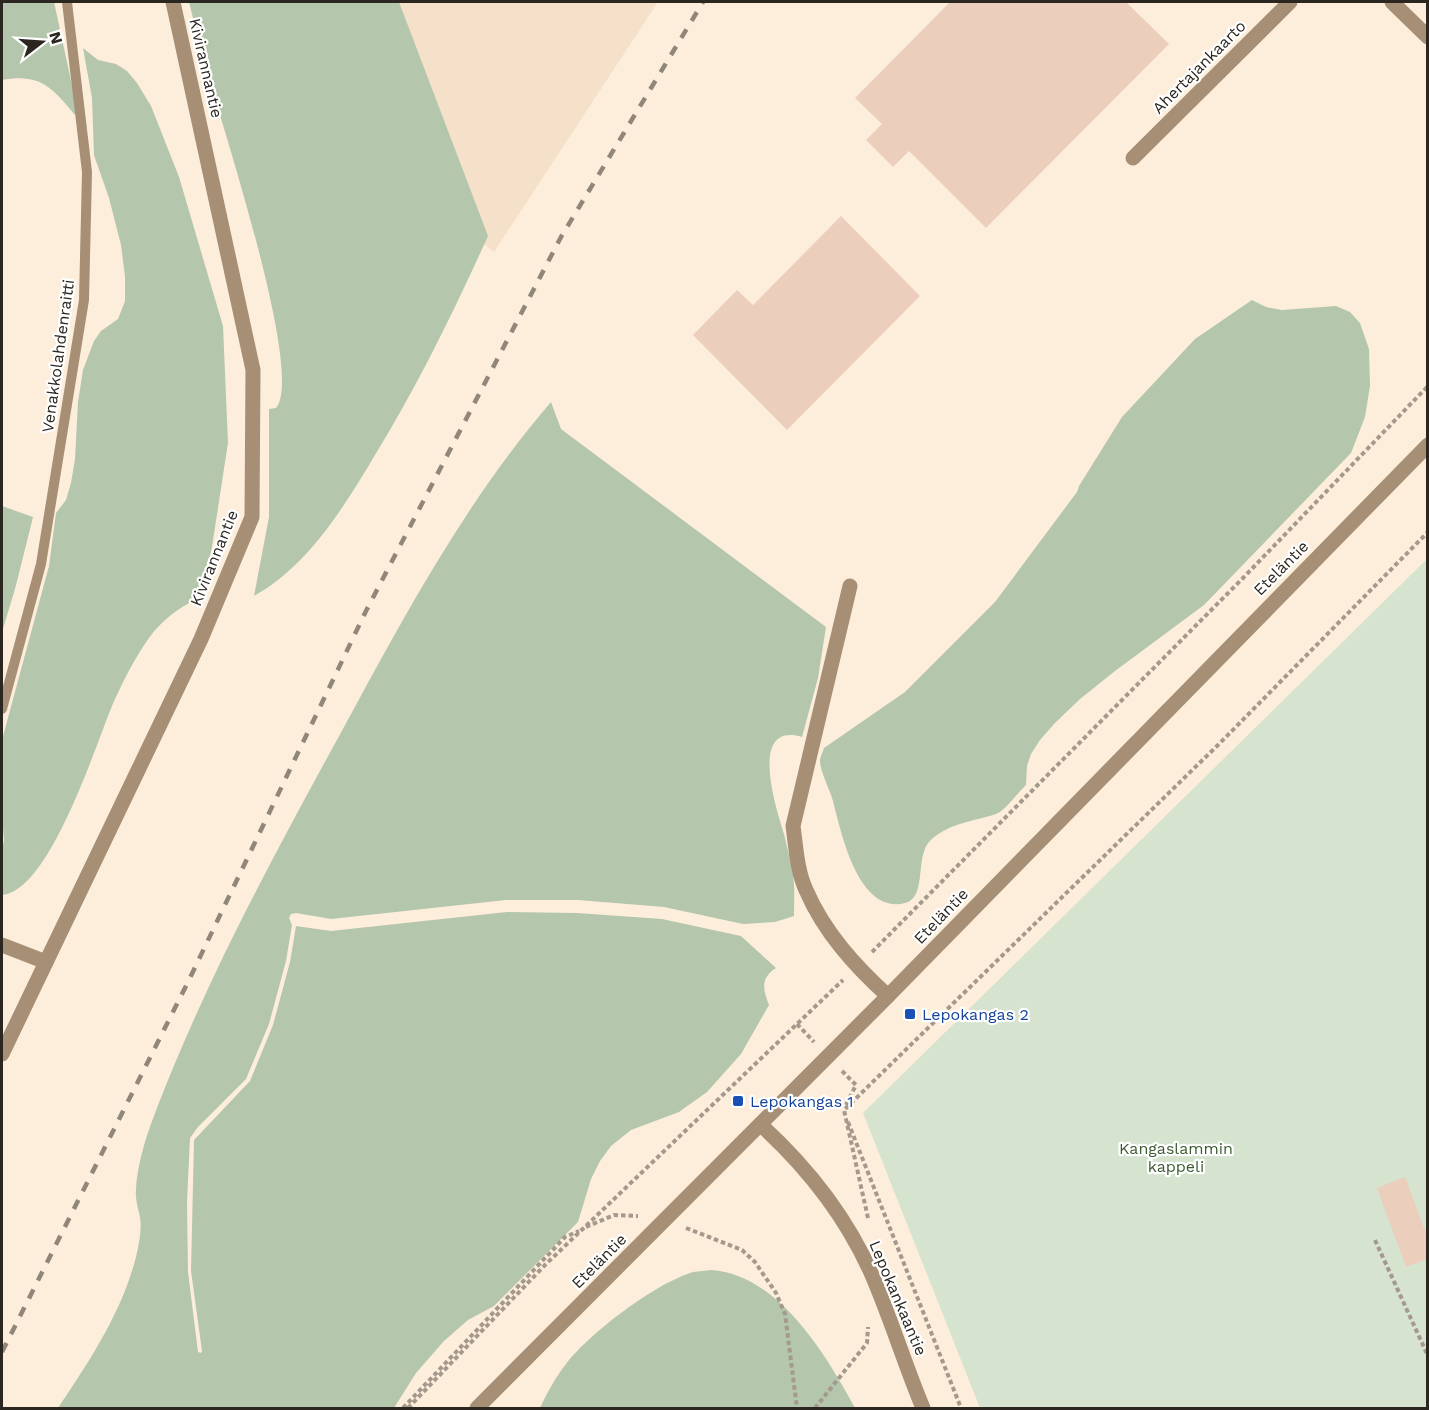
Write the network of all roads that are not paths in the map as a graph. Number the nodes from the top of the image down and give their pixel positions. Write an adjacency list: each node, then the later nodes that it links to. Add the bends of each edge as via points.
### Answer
1 (67, 2): 9 (lane, Venakkolahdenraitti, via 87,172 84,300 41,564)
2 (173, 2): 11 (street, Kivirannantie, via 253,370 252,517 201,639)
3 (1290, 2): 6 (street, Ahertajankaarto)
4 (1392, 2): 5 (street)
5 (1428, 37)
6 (1133, 158)
7 (1428, 445): 12 (street, Eteläntie)
8 (850, 585): 12 (street, via 794,826 805,889 857,967)
9 (2, 709)
10 (2, 945): 11 (street)
11 (46, 962): 13 (street, Kivirannantie)
12 (888, 996): 14 (street, Eteläntie)
13 (2, 1054)
14 (761, 1125): 15 (street, Eteläntie); 16 (street, Lepokankaantie, via 789,1151 841,1217 872,1274)
15 (477, 1408)
16 (923, 1408)

